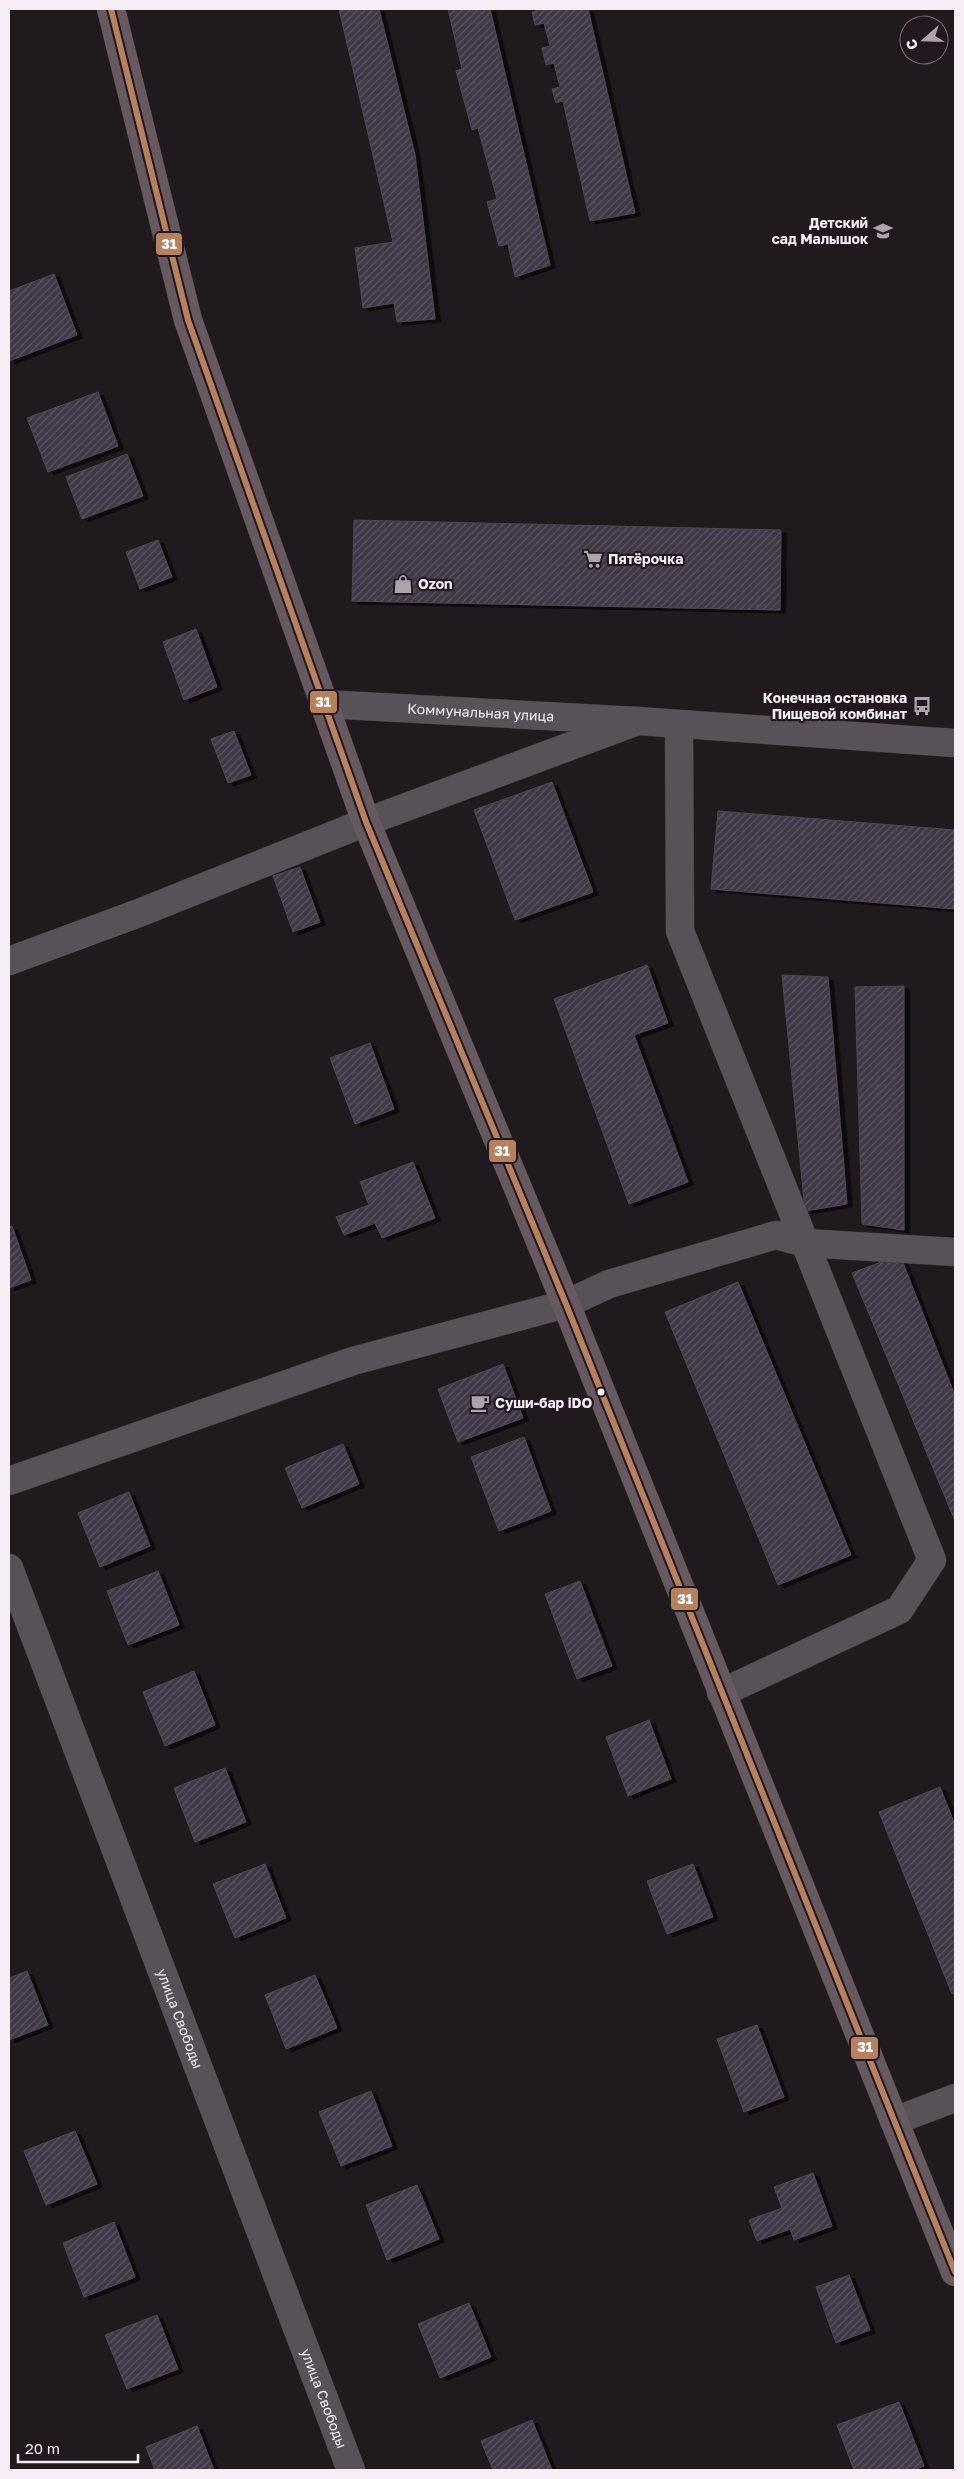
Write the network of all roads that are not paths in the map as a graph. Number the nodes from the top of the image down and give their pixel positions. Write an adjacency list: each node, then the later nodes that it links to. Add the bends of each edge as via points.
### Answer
1 (112, 9): 2 (main road, via 188,320)
2 (323, 704): 3 (street, Коммунальная улица); 6 (main road)
3 (638, 721): 4 (street, Коммунальная улица); 6 (street, Коммунальная улица)
4 (679, 724): 5 (street, Коммунальная улица); 8 (street, via 680,931)
5 (955, 743)
6 (366, 822): 7 (street, Коммунальная улица); 10 (main road)
7 (9, 961)
8 (805, 1243): 9 (street); 10 (street, via 776,1234 609,1284); 13 (street, via 932,1560 900,1610)
9 (955, 1252)
10 (566, 1304): 11 (street, via 353,1361); 13 (main road)
11 (9, 1481)
12 (9, 1568): 17 (street, улица Свободы)
13 (722, 1693): 15 (main road)
14 (955, 2098): 15 (street)
15 (894, 2121): 16 (main road)
16 (955, 2272)
17 (351, 2470)

